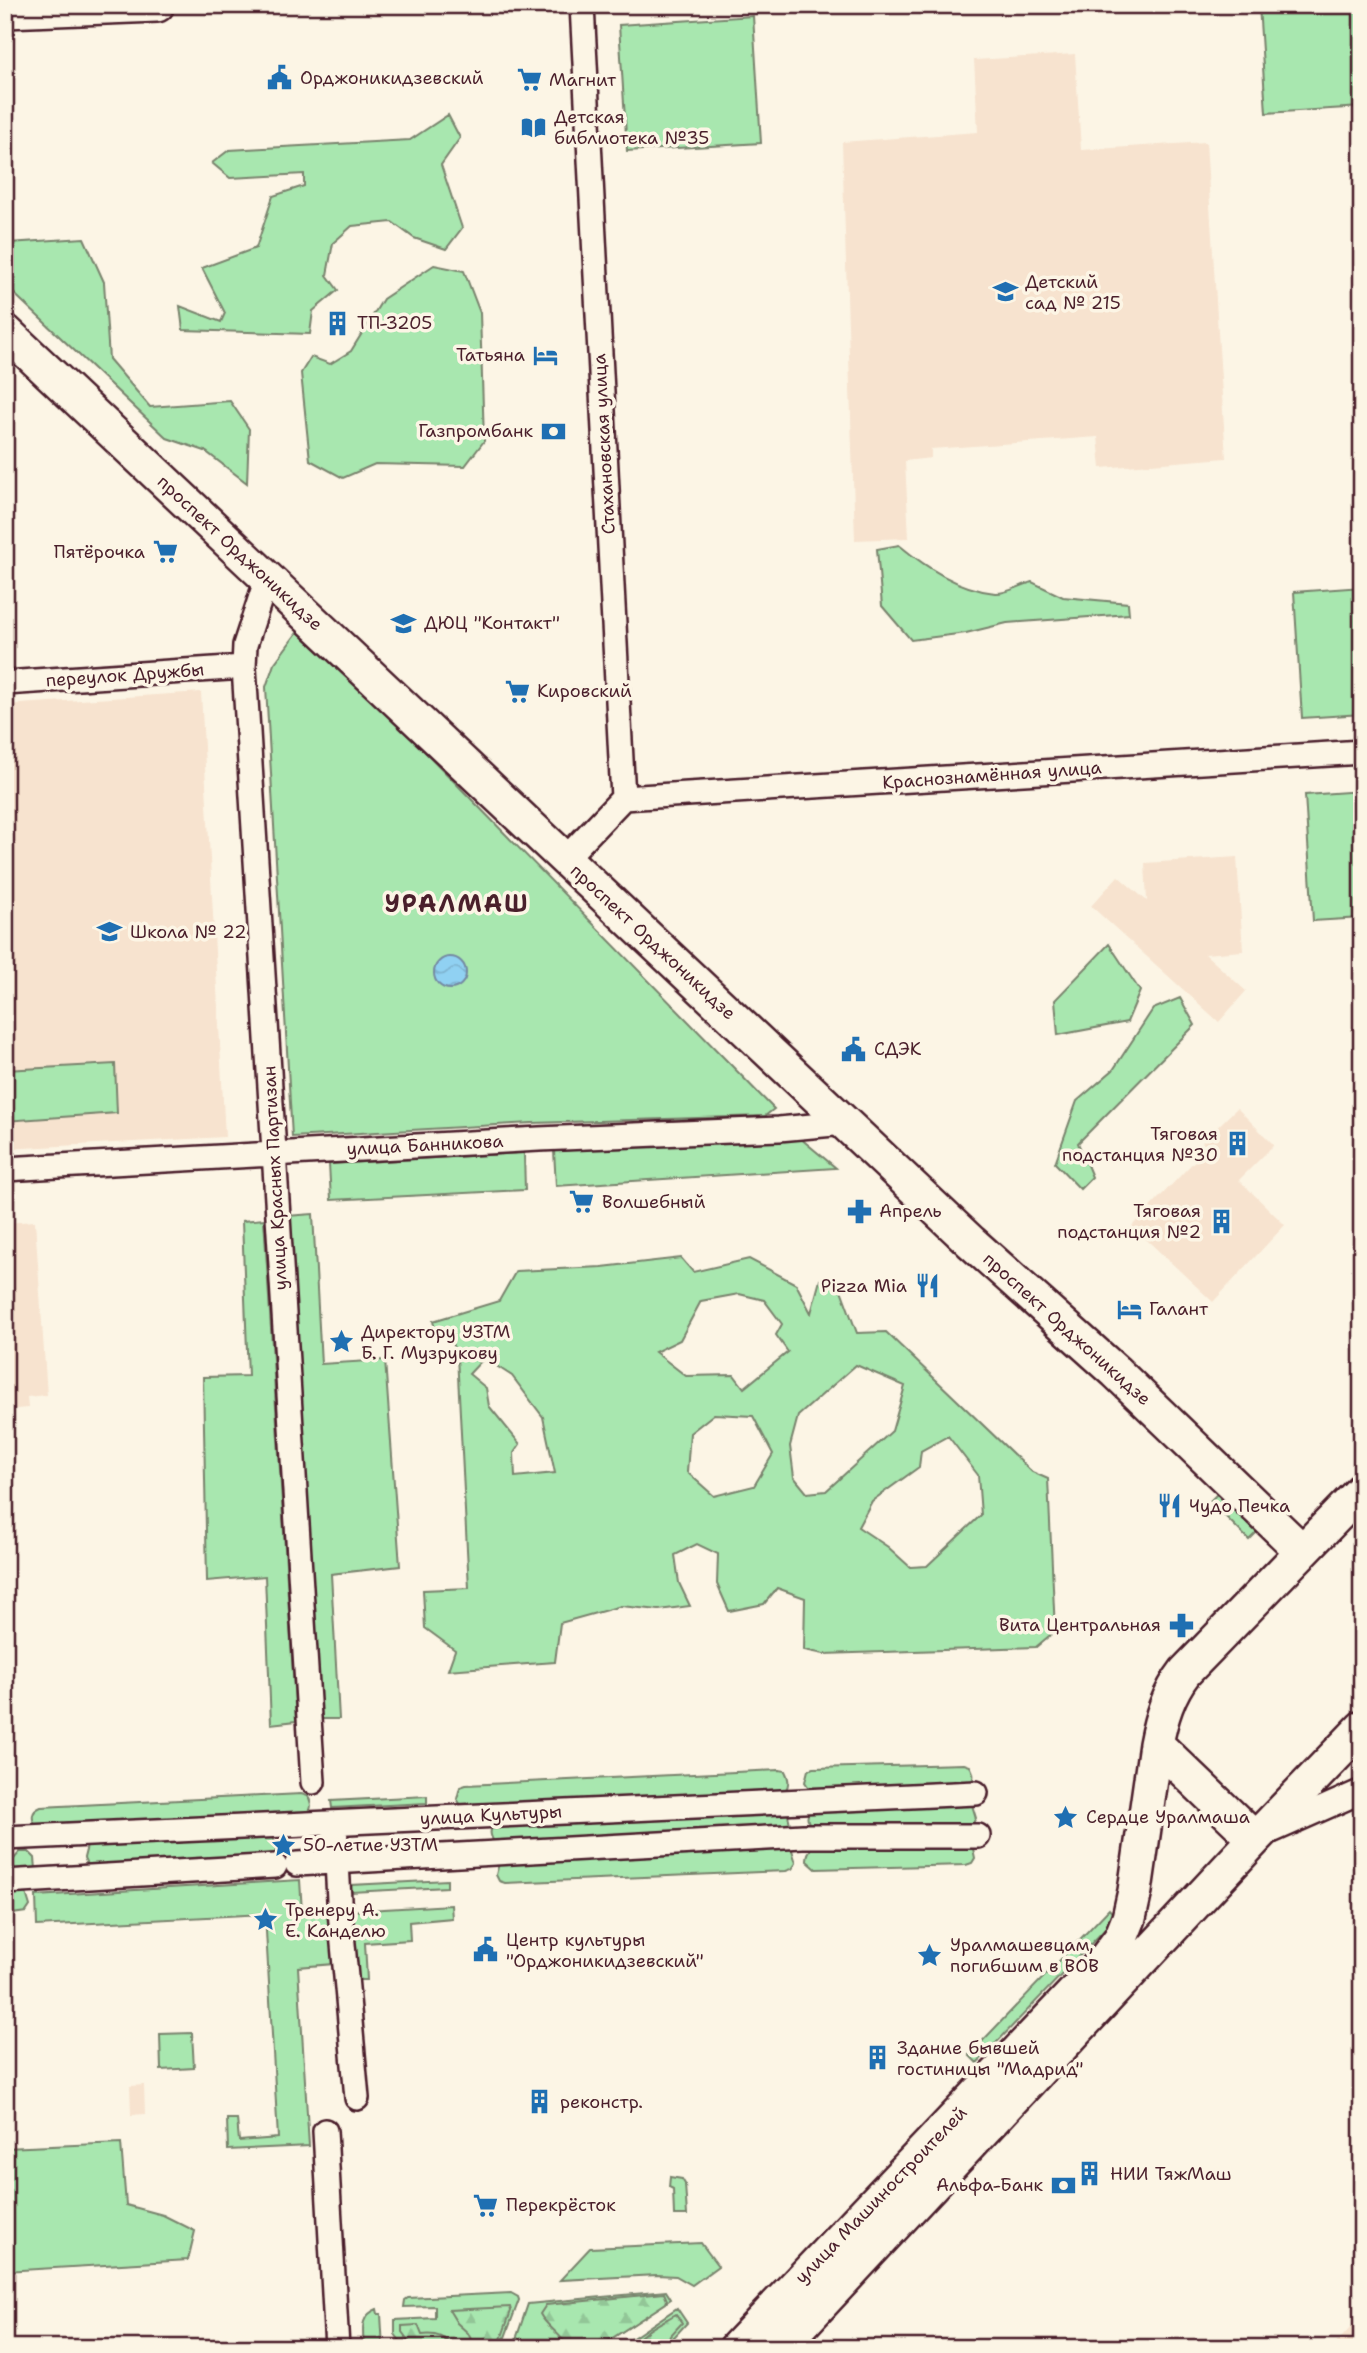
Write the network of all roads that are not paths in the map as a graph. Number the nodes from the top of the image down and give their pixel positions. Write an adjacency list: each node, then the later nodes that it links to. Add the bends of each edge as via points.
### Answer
1 (157, 5): 3 (main road)
2 (582, 5): 9 (street, Стахановская улица)
3 (5, 11)
4 (5, 331): 5 (main road, проспект Орджоникидзе)
5 (267, 578): 6 (street, улица Красных Партизан, via 245,645); 10 (main road, проспект Орджоникидзе)
6 (244, 667): 7 (street, переулок Дружбы); 12 (street, улица Красных Партизан)
7 (5, 683)
8 (1362, 752): 9 (street, Краснознамённая улица)
9 (623, 798): 10 (street)
10 (565, 859): 11 (main road, проспект Орджоникидзе)
11 (845, 1124): 12 (street, улица Банникова); 15 (main road, проспект Орджоникидзе, via 1116,1372)
12 (274, 1154): 13 (street, улица Банникова); 18 (street, улица Красных Партизан)
13 (5, 1169)
14 (1362, 1490): 15 (main road, улица Машиностроителей)
15 (1302, 1551): 17 (main road, улица Машиностроителей, via 1177,1683 1165,1706)
16 (1362, 1728): 24 (main road, улица Машиностроителей)
17 (1156, 1744): 24 (main road); 30 (main road, улица Машиностроителей, via 1135,1891 1121,1938)
18 (313, 1782)
19 (1362, 1791): 24 (street)
20 (976, 1793): 21 (street, улица Культуры)
21 (335, 1823): 23 (street, улица Культуры); 25 (street)
22 (978, 1836): 25 (street, via 803,1836)
23 (5, 1838)
24 (1255, 1839): 31 (main road, улица Машиностроителей)
25 (337, 1862): 26 (street); 27 (street)
26 (5, 1882)
27 (357, 2098)
28 (325, 2131): 29 (street)
29 (337, 2348)
30 (736, 2348)
31 (780, 2348)

